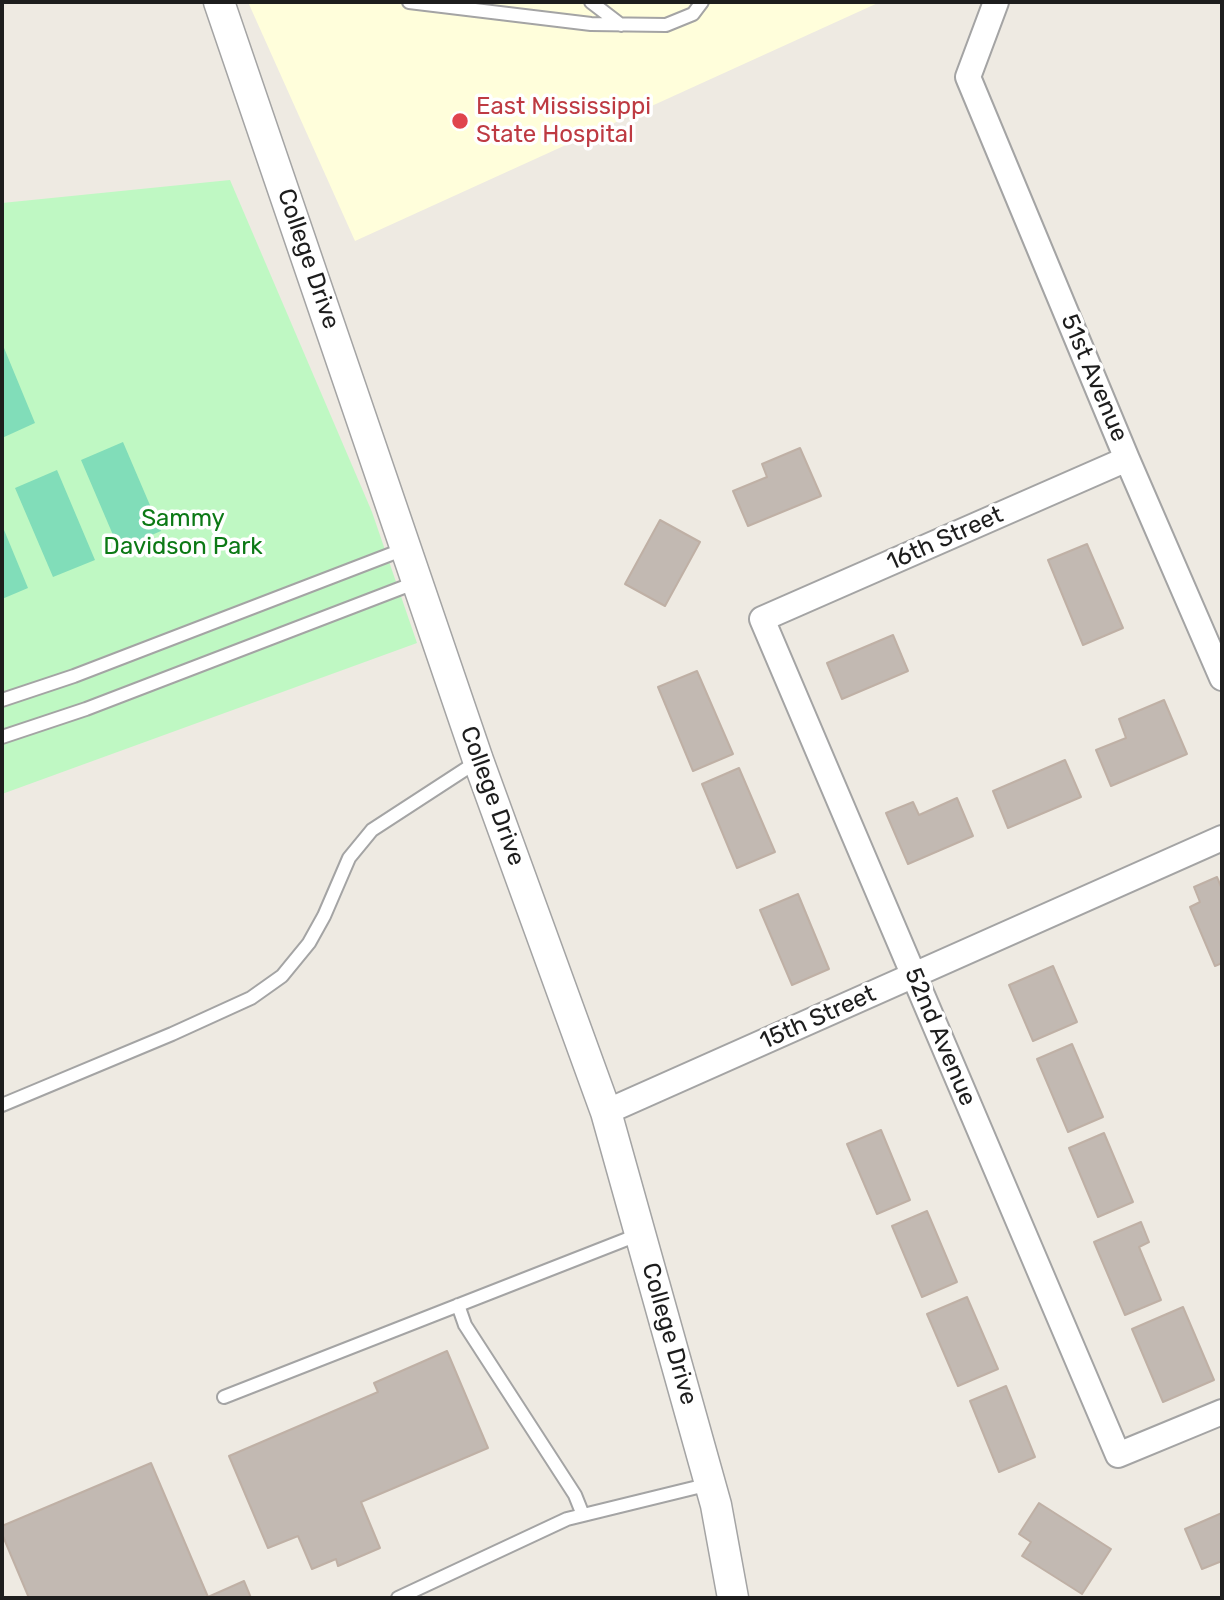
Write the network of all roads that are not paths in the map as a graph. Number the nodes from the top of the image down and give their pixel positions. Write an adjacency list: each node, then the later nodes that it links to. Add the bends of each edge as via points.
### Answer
1 (219, 2): 8 (street, College Drive)
2 (409, 2): 6 (lane)
3 (591, 2): 6 (lane)
4 (702, 2): 6 (lane, via 693,14 667,25)
5 (996, 2): 7 (street, 51st Avenue, via 968,77)
6 (621, 25)
7 (1128, 459): 10 (street, 16th Street); 11 (street, 51st Avenue)
8 (407, 548): 9 (street, College Drive); 12 (lane)
9 (418, 582): 13 (lane); 14 (street, College Drive)
10 (762, 619): 16 (street, 52nd Avenue)
11 (1222, 678)
12 (2, 700)
13 (2, 737)
14 (478, 760): 17 (lane, via 372,830 349,858 309,943 282,976 240,1003); 18 (street, College Drive)
15 (1222, 838): 16 (street, 15th Street)
16 (913, 975): 18 (street, 15th Street); 22 (street, 52nd Avenue, via 1118,1455)
17 (2, 1105)
18 (606, 1112): 19 (street, College Drive)
19 (640, 1234): 20 (lane); 23 (street, College Drive)
20 (458, 1305): 21 (lane); 24 (lane)
21 (223, 1397)
22 (1222, 1412)
23 (711, 1483): 24 (lane); 26 (street, College Drive)
24 (583, 1515): 25 (lane)
25 (398, 1598)
26 (733, 1598)

